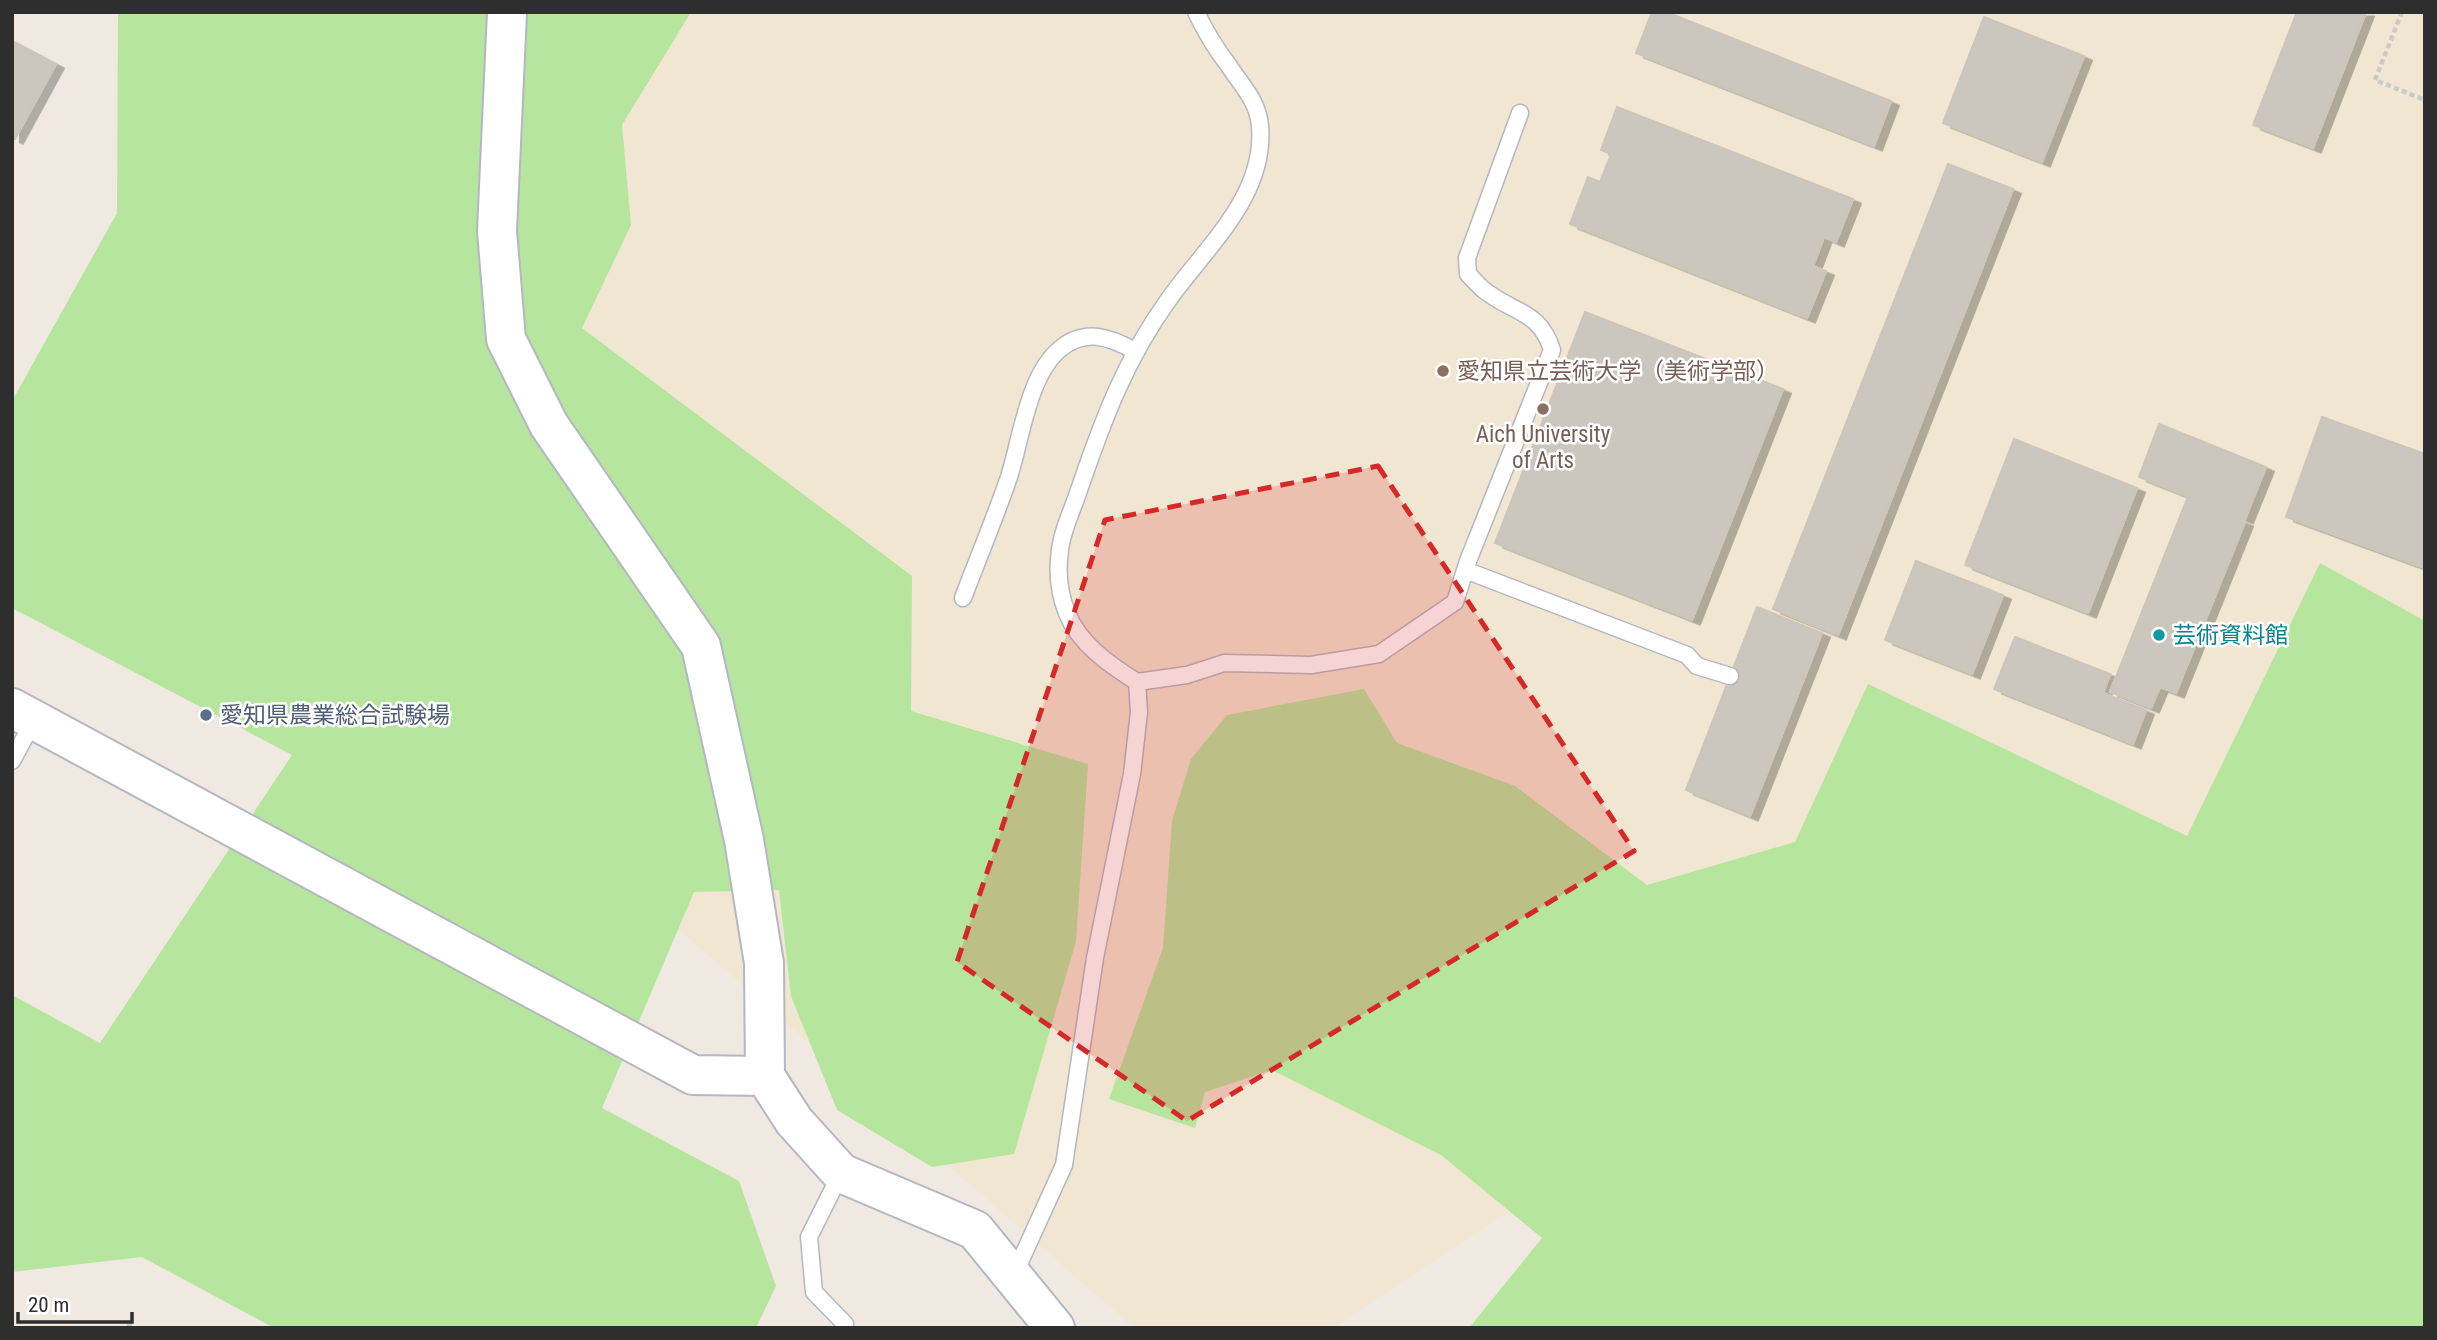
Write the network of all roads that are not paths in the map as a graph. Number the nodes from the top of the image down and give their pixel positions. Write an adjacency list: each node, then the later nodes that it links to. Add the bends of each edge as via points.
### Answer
1 (507, 12): 11 (street, via 497,231 506,340 549,425 701,646 744,841 764,963)
2 (1195, 12): 4 (lane, via 1253,98 1260,125 1259,157 1250,186 1232,218)
3 (1520, 113): 5 (lane, via 1467,258 1468,274 1485,290 1535,320 1552,350)
4 (1135, 351): 6 (lane, via 1099,336 1061,348 1049,362 1034,390 1009,477); 8 (lane, via 1104,415 1060,547 1058,574 1067,613 1085,641)
5 (1465, 570): 7 (lane, via 1687,655 1697,666); 8 (lane, via 1455,602 1380,654 1311,665 1224,663 1187,675)
6 (963, 598)
7 (1730, 677)
8 (1137, 682): 13 (lane, via 1139,712 1132,774 1095,958 1064,1165)
9 (23, 714): 10 (lane); 11 (street, via 693,1075)
10 (12, 761)
11 (765, 1076): 12 (street, via 794,1121)
12 (841, 1173): 13 (street, via 975,1230); 14 (lane, via 809,1237 814,1292 845,1324)
13 (1014, 1275): 15 (street)
14 (843, 1328)
15 (1055, 1328)

